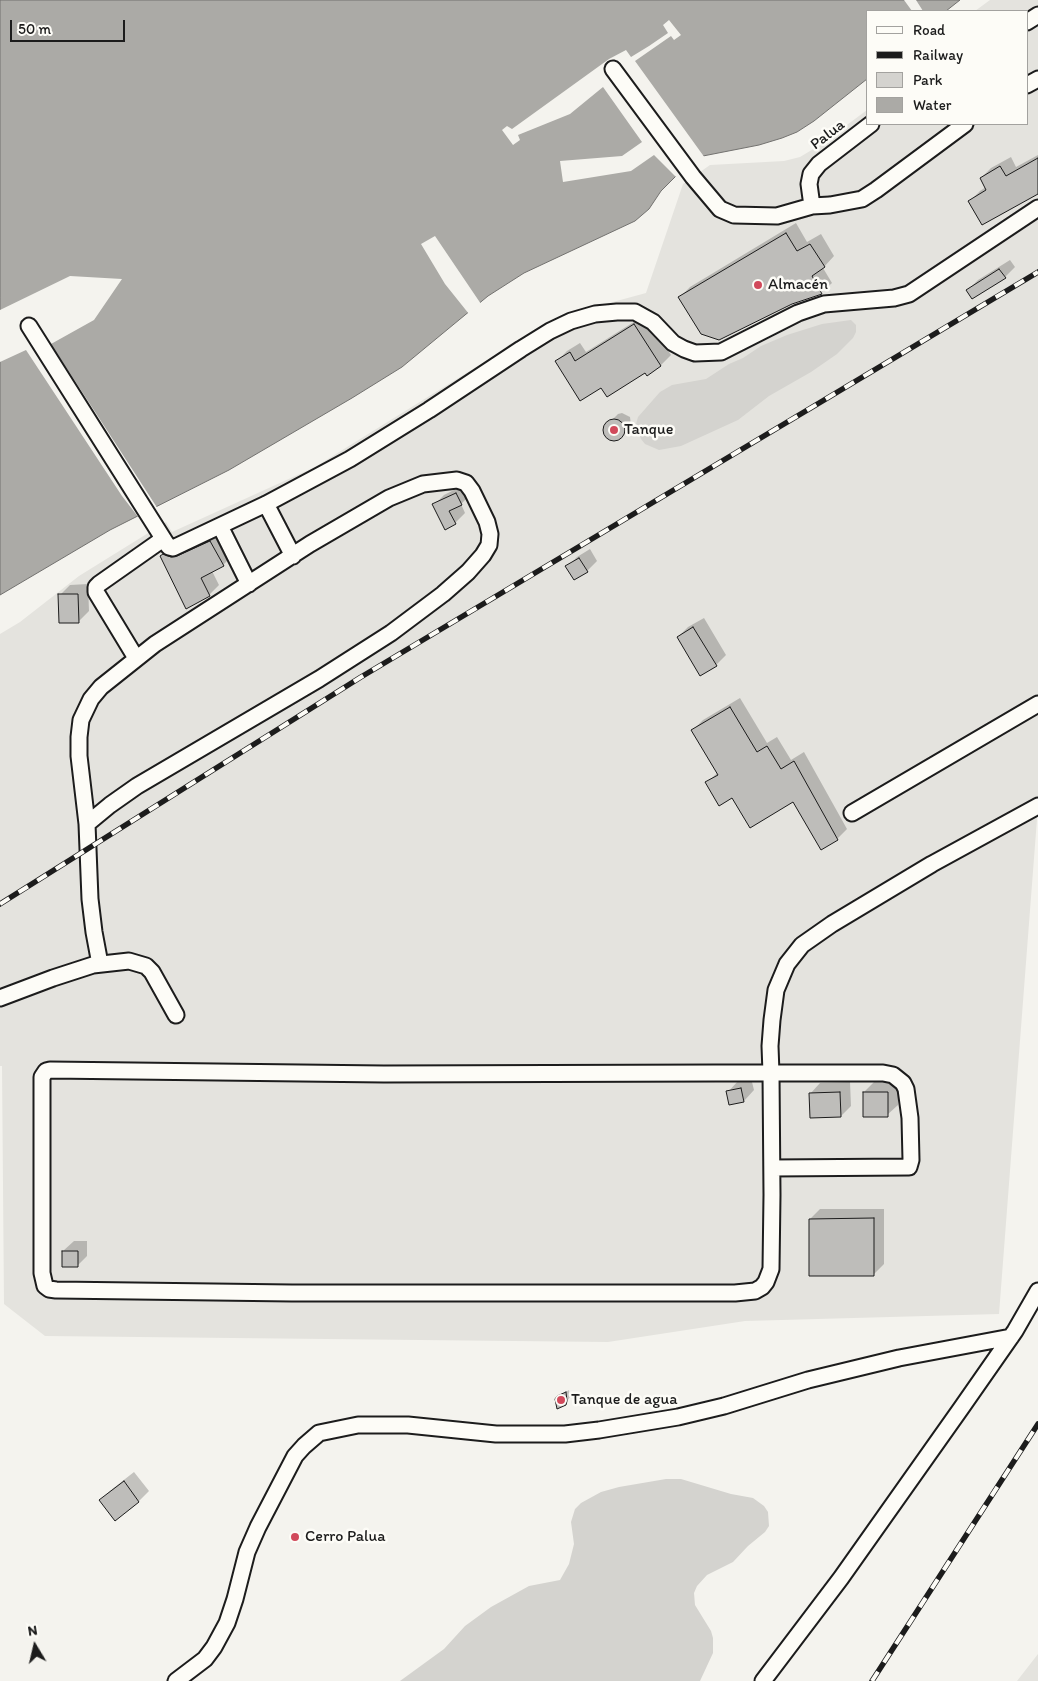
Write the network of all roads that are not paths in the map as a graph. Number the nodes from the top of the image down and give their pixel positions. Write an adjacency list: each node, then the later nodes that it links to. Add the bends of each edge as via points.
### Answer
1 (613, 69): 4 (street, via 720,208 740,215 777,216)
2 (870, 125): 4 (street, Palua, via 819,164 811,174)
3 (964, 125): 4 (street, via 862,199)
4 (812, 206)
5 (1038, 208): 7 (street, via 904,296 824,304 798,313 721,352 695,353 684,349 673,343 653,322 635,312 595,314 571,321 521,349 350,460)
6 (29, 326): 9 (street)
7 (266, 504): 8 (street); 10 (street)
8 (220, 526): 9 (street, via 173,548); 11 (street)
9 (164, 539): 12 (street, via 96,587)
10 (293, 556): 11 (street); 16 (street, via 389,498 423,484 444,480 466,483 490,534 489,545 483,555 423,610 255,717 136,786)
11 (249, 584): 12 (street)
12 (136, 658): 16 (street, via 101,687 81,720 78,756)
13 (1038, 704): 15 (street)
14 (1038, 806): 20 (street, via 918,872 802,944 787,964 776,990)
15 (852, 813)
16 (87, 824): 17 (street, via 90,899)
17 (100, 964): 18 (street); 19 (street, via 129,961 146,966)
18 (0, 998)
19 (176, 1015)
20 (771, 1073): 21 (street); 21 (street, via 883,1073 899,1078 906,1089 909,1105 911,1160 911,1165 906,1168); 21 (street, via 384,1074 50,1070 42,1077 43,1280 49,1289 56,1290 749,1292 762,1287 772,1269)
21 (772, 1168)
22 (1038, 1291): 23 (street)
23 (1011, 1337): 24 (street, via 808,1380 678,1417 599,1430 565,1434 496,1434 380,1424 320,1433 295,1456 258,1527 247,1552 235,1599 214,1647 205,1659); 25 (street, via 841,1578)
24 (176, 1681)
25 (763, 1681)

